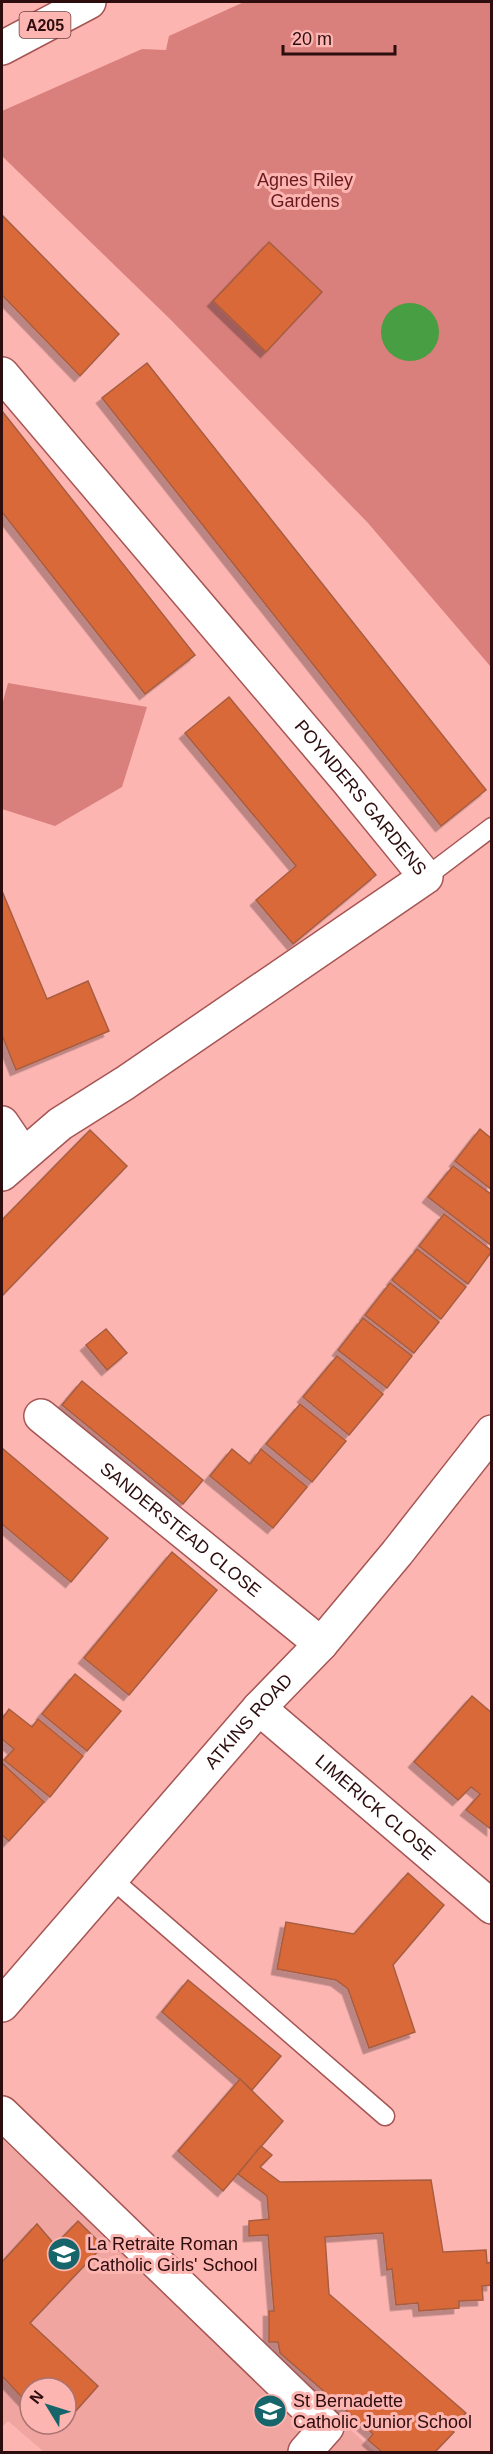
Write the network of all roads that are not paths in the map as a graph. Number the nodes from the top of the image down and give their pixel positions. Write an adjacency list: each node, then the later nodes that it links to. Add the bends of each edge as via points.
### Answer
1 (66, 6): 2 (main road, A205)
2 (2, 48)
3 (2, 374): 5 (main road, POYNDERS GARDENS)
4 (492, 826): 5 (lane)
5 (426, 877): 7 (main road, POYNDERS GARDENS, via 68,1119)
6 (2, 1123): 7 (main road, POYNDERS GARDENS)
7 (12, 1164)
8 (41, 1416): 10 (main road, SANDERSTEAD CLOSE)
9 (492, 1432): 10 (main road, ATKINS ROAD)
10 (321, 1644): 11 (main road, ATKINS ROAD)
11 (259, 1708): 12 (main road, ATKINS ROAD); 13 (main road, LIMERICK CLOSE)
12 (112, 1879): 14 (main road, ATKINS ROAD); 16 (lane)
13 (492, 1907)
14 (2, 2005)
15 (2, 2113): 17 (main road, via 327,2427)
16 (385, 2116)
17 (305, 2452)

